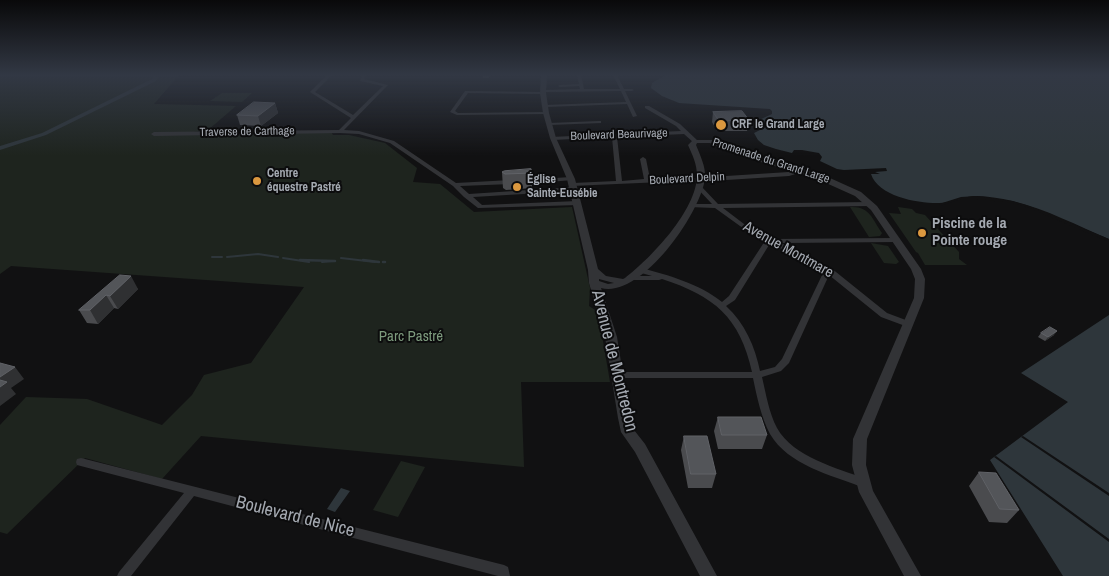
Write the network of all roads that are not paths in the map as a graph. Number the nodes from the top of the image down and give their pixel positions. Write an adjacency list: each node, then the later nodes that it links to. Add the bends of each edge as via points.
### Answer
1 (329, 102): 10 (street)
2 (368, 102): 10 (street)
3 (460, 102): 9 (street, via 452,113)
4 (545, 102): 9 (street, Avenue de Montredon)
5 (627, 102): 11 (street)
6 (625, 103): 9 (street)
7 (647, 107): 15 (street, Promenade du Grand Large)
8 (502, 109): 9 (street)
9 (545, 109): 13 (street, Avenue de Montredon)
10 (353, 116): 14 (street)
11 (635, 116)
12 (599, 122): 13 (street)
13 (549, 124): 18 (street, Avenue de Montredon)
14 (340, 131): 16 (street, Traverse de Carthage); 26 (street, Traverse de Carthage, via 392,142)
15 (686, 132): 17 (street, Boulevard Beaurivage); 19 (street, Promenade du Grand Large)
16 (154, 134)
17 (614, 135): 18 (street, Boulevard Beaurivage); 23 (street)
18 (553, 138): 25 (street, Avenue de Montredon)
19 (695, 142): 21 (street, Promenade du Grand Large, via 710,141); 24 (street, via 692,145 700,169)
20 (643, 160): 22 (street)
21 (802, 171): 24 (street, Boulevard Delpin); 29 (street, Promenade du Grand Large, via 844,187)
22 (647, 181): 23 (street, Boulevard Delpin); 24 (street, Boulevard Delpin)
23 (619, 182): 25 (street, Boulevard Delpin)
24 (700, 183): 30 (street); 31 (street, Avenue Montmare)
25 (572, 184): 26 (street); 27 (street); 28 (street, Avenue de Montredon)
26 (455, 185): 27 (street, Traverse de Carthage)
27 (466, 196): 28 (street, Traverse de Carthage, via 480,208)
28 (578, 203): 34 (street, Avenue de Montredon)
29 (871, 204): 31 (street); 32 (street, Promenade du Grand Large, via 888,228)
30 (691, 206): 31 (street); 35 (street, via 674,235)
31 (717, 206): 33 (street, Avenue Montmare, via 742,225)
32 (892, 240): 33 (street); 44 (street, Promenade du Grand Large, via 916,269 920,279 919,298)
33 (772, 241): 36 (street, Avenue Montmare); 43 (street, via 766,244 732,298)
34 (593, 270): 39 (street, via 603,278); 40 (street, Avenue de Montredon)
35 (641, 270): 37 (street); 38 (street); 39 (street)
36 (828, 270): 44 (street, Avenue Montmare, via 884,315); 45 (street, via 786,362 778,369)
37 (633, 278): 38 (street); 41 (street)
38 (666, 278): 43 (street, via 698,289)
39 (619, 281): 41 (street)
40 (594, 283): 41 (street); 42 (street, Avenue de Montredon)
41 (609, 287): 42 (street, via 601,294)
42 (601, 301): 46 (street, Avenue de Montredon)
43 (722, 306): 45 (street, via 747,340)
44 (908, 324): 48 (street, Promenade du Grand Large, via 860,439)
45 (757, 374): 46 (street); 48 (street, via 770,424 780,441 805,459)
46 (618, 375): 52 (street, Avenue de Montredon, via 628,432 640,448)
47 (81, 462): 49 (street, Boulevard de Nice)
48 (862, 482): 53 (street, Promenade du Grand Large)
49 (192, 491): 50 (street); 51 (street, Boulevard de Nice, via 504,571)
50 (123, 576)
51 (504, 576)
52 (709, 576)
53 (912, 576)

